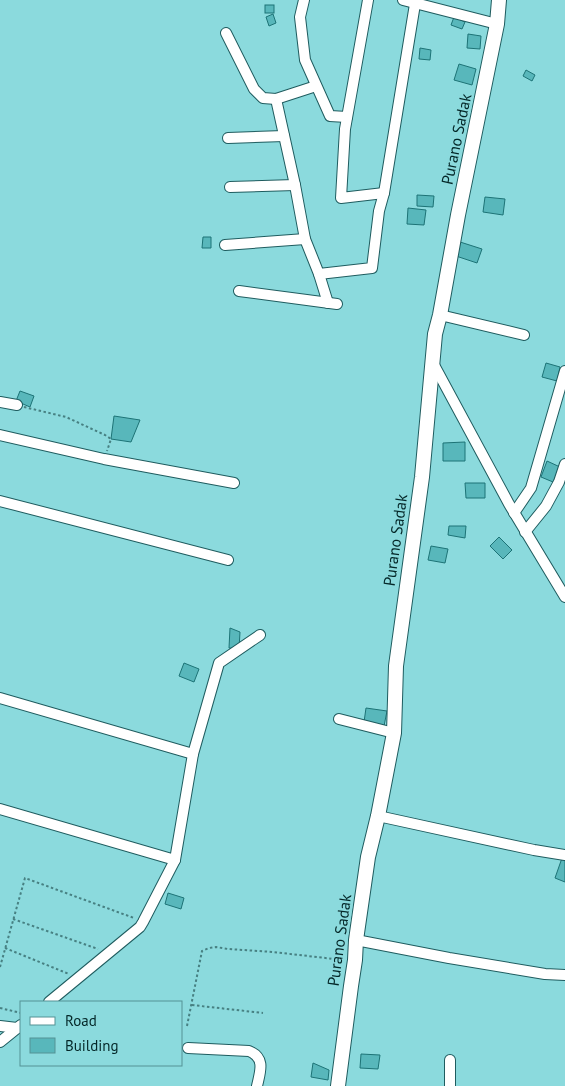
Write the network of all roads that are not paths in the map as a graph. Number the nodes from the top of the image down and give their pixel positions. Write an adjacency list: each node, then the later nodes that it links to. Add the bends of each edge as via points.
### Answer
1 (304, 0): 8 (street, via 300,17 305,60)
2 (368, 0): 10 (street)
3 (403, 0): 5 (street)
4 (499, 0): 6 (main road, Purano Sadak)
5 (416, 4): 6 (street); 15 (street)
6 (497, 24): 20 (main road, Purano Sadak)
7 (226, 33): 9 (street, via 254,88 263,98)
8 (316, 86): 9 (street); 10 (street, via 330,116)
9 (276, 99): 11 (street)
10 (347, 117): 15 (street, via 342,198)
11 (284, 136): 12 (street); 13 (street)
12 (228, 138)
13 (295, 185): 14 (street); 16 (street)
14 (230, 187)
15 (384, 193): 18 (street, via 372,268)
16 (305, 239): 17 (street); 18 (street)
17 (225, 244)
18 (319, 274): 19 (street, via 333,303)
19 (239, 291)
20 (440, 315): 21 (street); 22 (main road, Purano Sadak)
21 (524, 335)
22 (432, 363): 30 (street); 37 (main road, Purano Sadak, via 422,477 396,666)
23 (565, 370): 30 (street, via 531,488)
24 (0, 402): 25 (street)
25 (17, 405)
26 (0, 435): 28 (street, via 104,459)
27 (565, 464): 31 (street, via 546,506)
28 (234, 483)
29 (0, 501): 32 (street)
30 (514, 513): 31 (street)
31 (525, 532): 33 (street)
32 (228, 560)
33 (565, 597)
34 (260, 634): 38 (street, via 219,663)
35 (0, 698): 38 (street)
36 (339, 720): 37 (street)
37 (394, 733): 40 (main road, Purano Sadak)
38 (193, 754): 42 (street)
39 (0, 809): 42 (street)
40 (378, 816): 41 (street); 43 (main road, Purano Sadak, via 368,857)
41 (565, 855)
42 (175, 860): 45 (street, via 140,927)
43 (356, 940): 44 (street); 52 (main road, Purano Sadak)
44 (565, 975)
45 (50, 1001)
46 (0, 1026): 47 (street)
47 (19, 1027): 48 (street)
48 (0, 1042)
49 (188, 1048): 51 (street, via 254,1053 261,1063)
50 (450, 1060): 53 (street)
51 (257, 1086)
52 (338, 1086)
53 (450, 1086)

